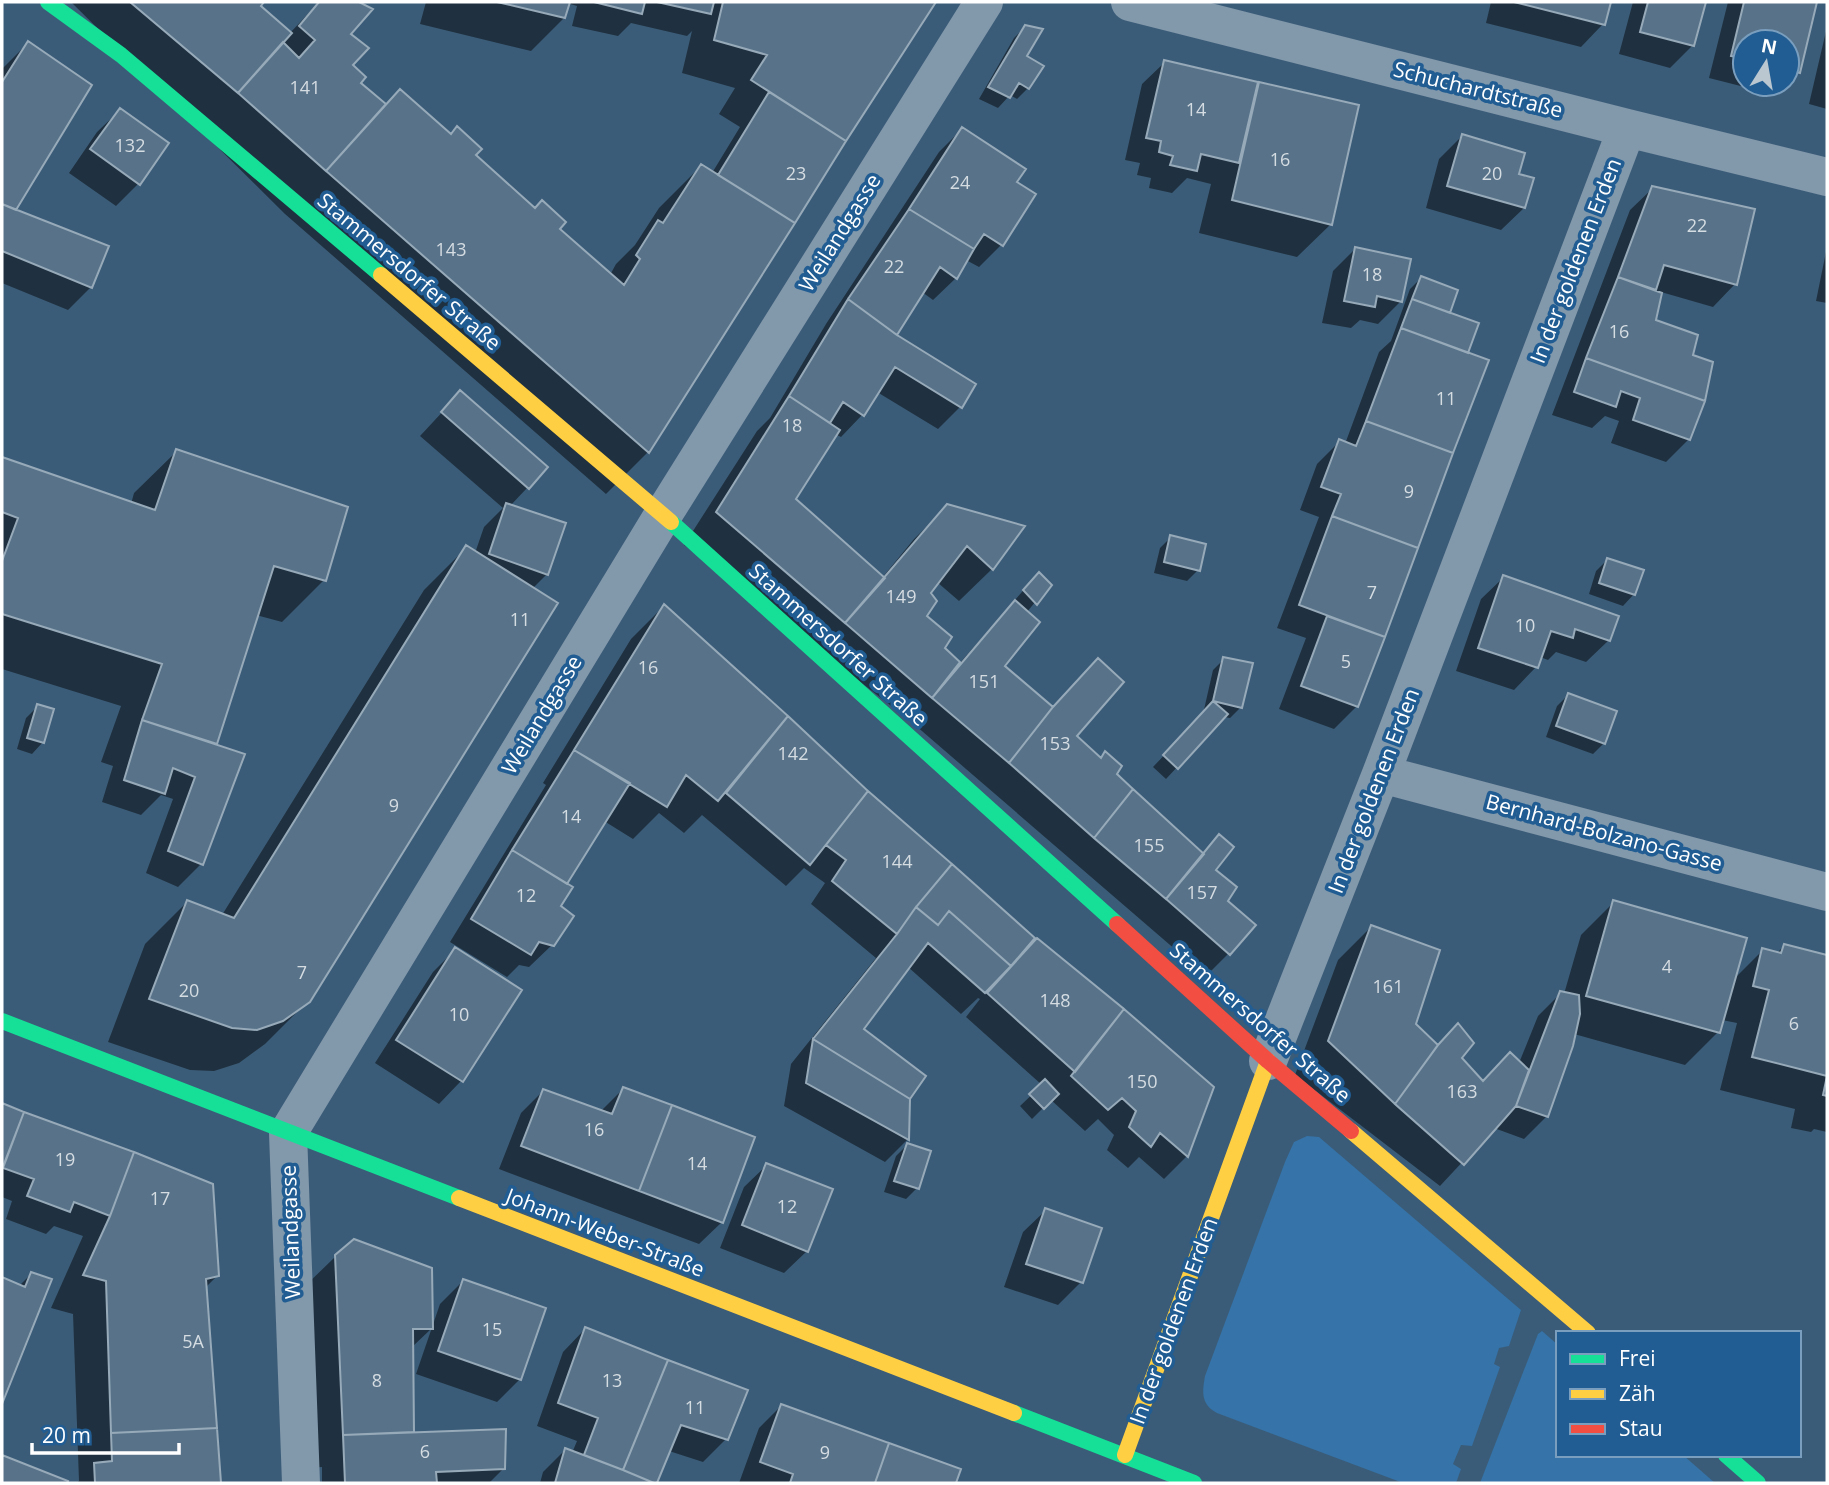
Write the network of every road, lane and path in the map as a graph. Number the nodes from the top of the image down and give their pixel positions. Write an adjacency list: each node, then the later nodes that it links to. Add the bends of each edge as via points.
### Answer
1 (48, 2): 6 (main road, Stammersdorfer Straße, via 121,55)
2 (984, 2): 6 (street, Weilandgasse)
3 (1130, 2): 4 (street, Schuchardtstraße)
4 (1627, 128): 5 (street, Schuchardtstraße); 7 (street, In der goldenen Erden)
5 (1827, 177)
6 (663, 516): 10 (main road, Stammersdorfer Straße); 11 (street, Weilandgasse)
7 (1381, 774): 8 (street, Bernhard-Bolzano-Gasse); 10 (street, In der goldenen Erden)
8 (1827, 892)
9 (2, 1021): 11 (main road, Johann-Weber-Straße)
10 (1268, 1061): 12 (main road, Stammersdorfer Straße); 13 (main road, In der goldenen Erden)
11 (288, 1133): 13 (main road, Johann-Weber-Straße); 15 (street, Weilandgasse)
12 (1586, 1331)
13 (1125, 1455): 16 (main road, Johann-Weber-Straße)
14 (1728, 1457): 17 (main road)
15 (301, 1483)
16 (1194, 1483)
17 (1758, 1483)

